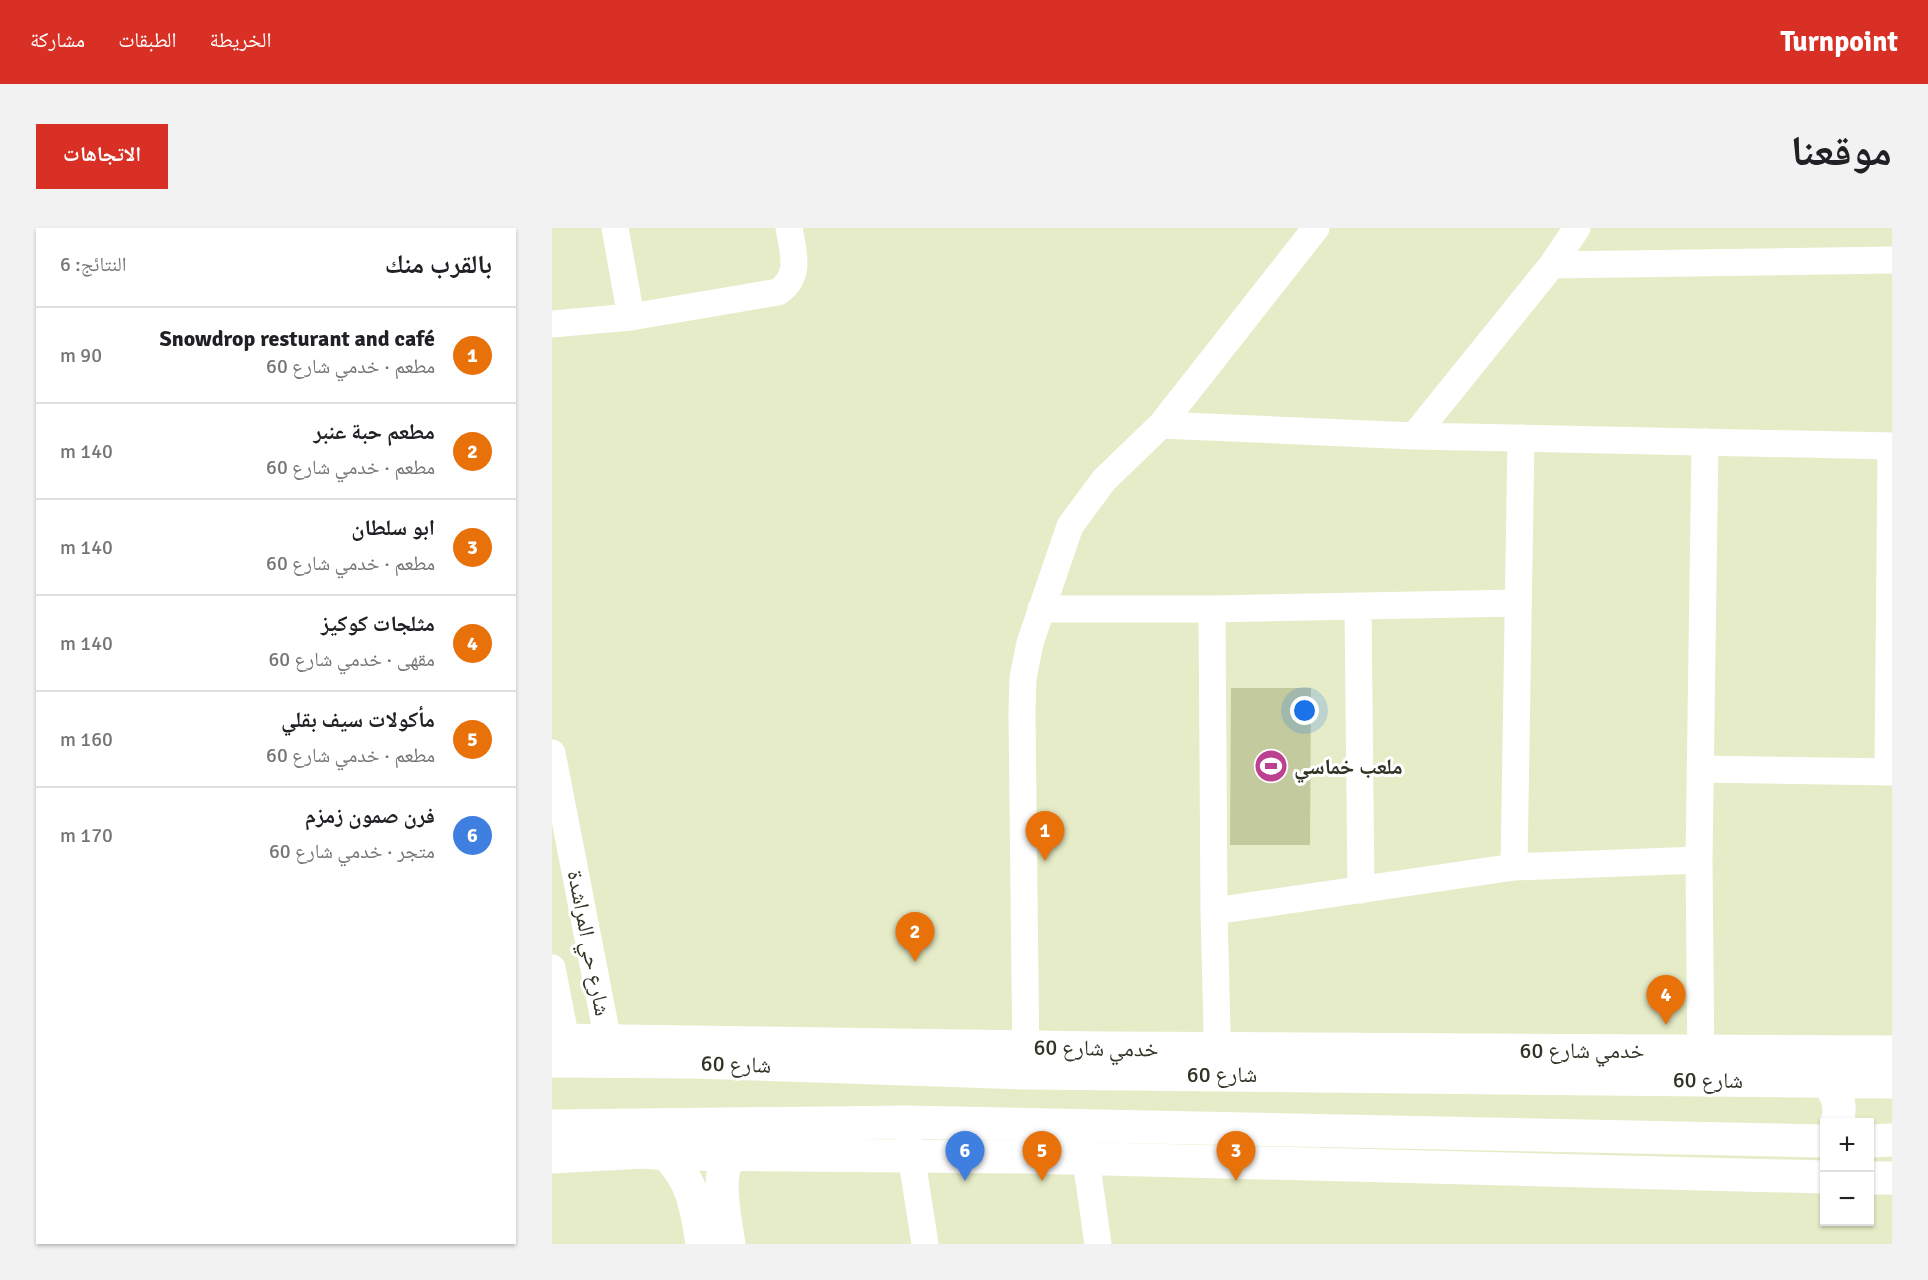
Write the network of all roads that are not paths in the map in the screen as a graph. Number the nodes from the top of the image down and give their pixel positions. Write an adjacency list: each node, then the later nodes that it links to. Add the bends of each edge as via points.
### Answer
1 (615, 228): 7 (street)
2 (789, 228): 7 (street, via 793,277 778,292)
3 (1316, 228): 9 (street)
4 (1577, 228): 6 (street)
5 (1892, 260): 6 (street)
6 (1552, 265): 10 (street)
7 (631, 317): 8 (street)
8 (552, 324)
9 (1161, 425): 10 (street); 16 (street, via 1104,480 1070,526)
10 (1414, 436): 11 (street)
11 (1521, 438): 12 (street); 14 (street)
12 (1705, 442): 13 (street); 19 (street)
13 (1892, 446): 20 (street)
14 (1518, 603): 15 (street); 22 (street)
15 (1358, 606): 17 (street); 23 (street)
16 (1041, 609): 17 (street); 29 (street, via 1023,678)
17 (1212, 609): 24 (street)
18 (552, 753): 27 (street, شارع حي المراشدة)
19 (1700, 769): 20 (street); 21 (street)
20 (1890, 772)
21 (1699, 860): 22 (street); 31 (street)
22 (1514, 867): 23 (street)
23 (1361, 890): 24 (street)
24 (1214, 911): 30 (street)
25 (552, 968): 26 (street, شارع حي المراشدة)
26 (559, 1051): 27 (main road, شارع 60)
27 (607, 1051): 29 (main road, شارع 60, via 705,1062)
28 (1892, 1052): 31 (main road)
29 (1026, 1060): 30 (main road, شارع 60)
30 (1218, 1061): 31 (main road, شارع 60)
31 (1701, 1065): 32 (main road, شارع 60)
32 (1827, 1082): 33 (main road, شارع 60); 34 (main road, via 1838,1098)
33 (1892, 1082)
34 (1838, 1118)
35 (906, 1122): 36 (main road); 39 (main road); 45 (street)
36 (755, 1124): 37 (main road); 43 (main road)
37 (633, 1125): 38 (main road); 44 (main road)
38 (552, 1126)
39 (1082, 1126): 42 (main road); 47 (street)
40 (1874, 1140): 41 (main road)
41 (1892, 1140)
42 (1820, 1141)
43 (731, 1153): 44 (main road); 45 (main road); 52 (main road, via 721,1184)
44 (668, 1154): 46 (main road); 51 (main road, via 690,1188)
45 (911, 1155): 47 (main road); 53 (street)
46 (552, 1157)
47 (1086, 1158): 48 (main road); 54 (street)
48 (1820, 1177)
49 (1874, 1178): 50 (main road)
50 (1892, 1178)
51 (702, 1244)
52 (729, 1244)
53 (926, 1244)
54 (1098, 1244)

